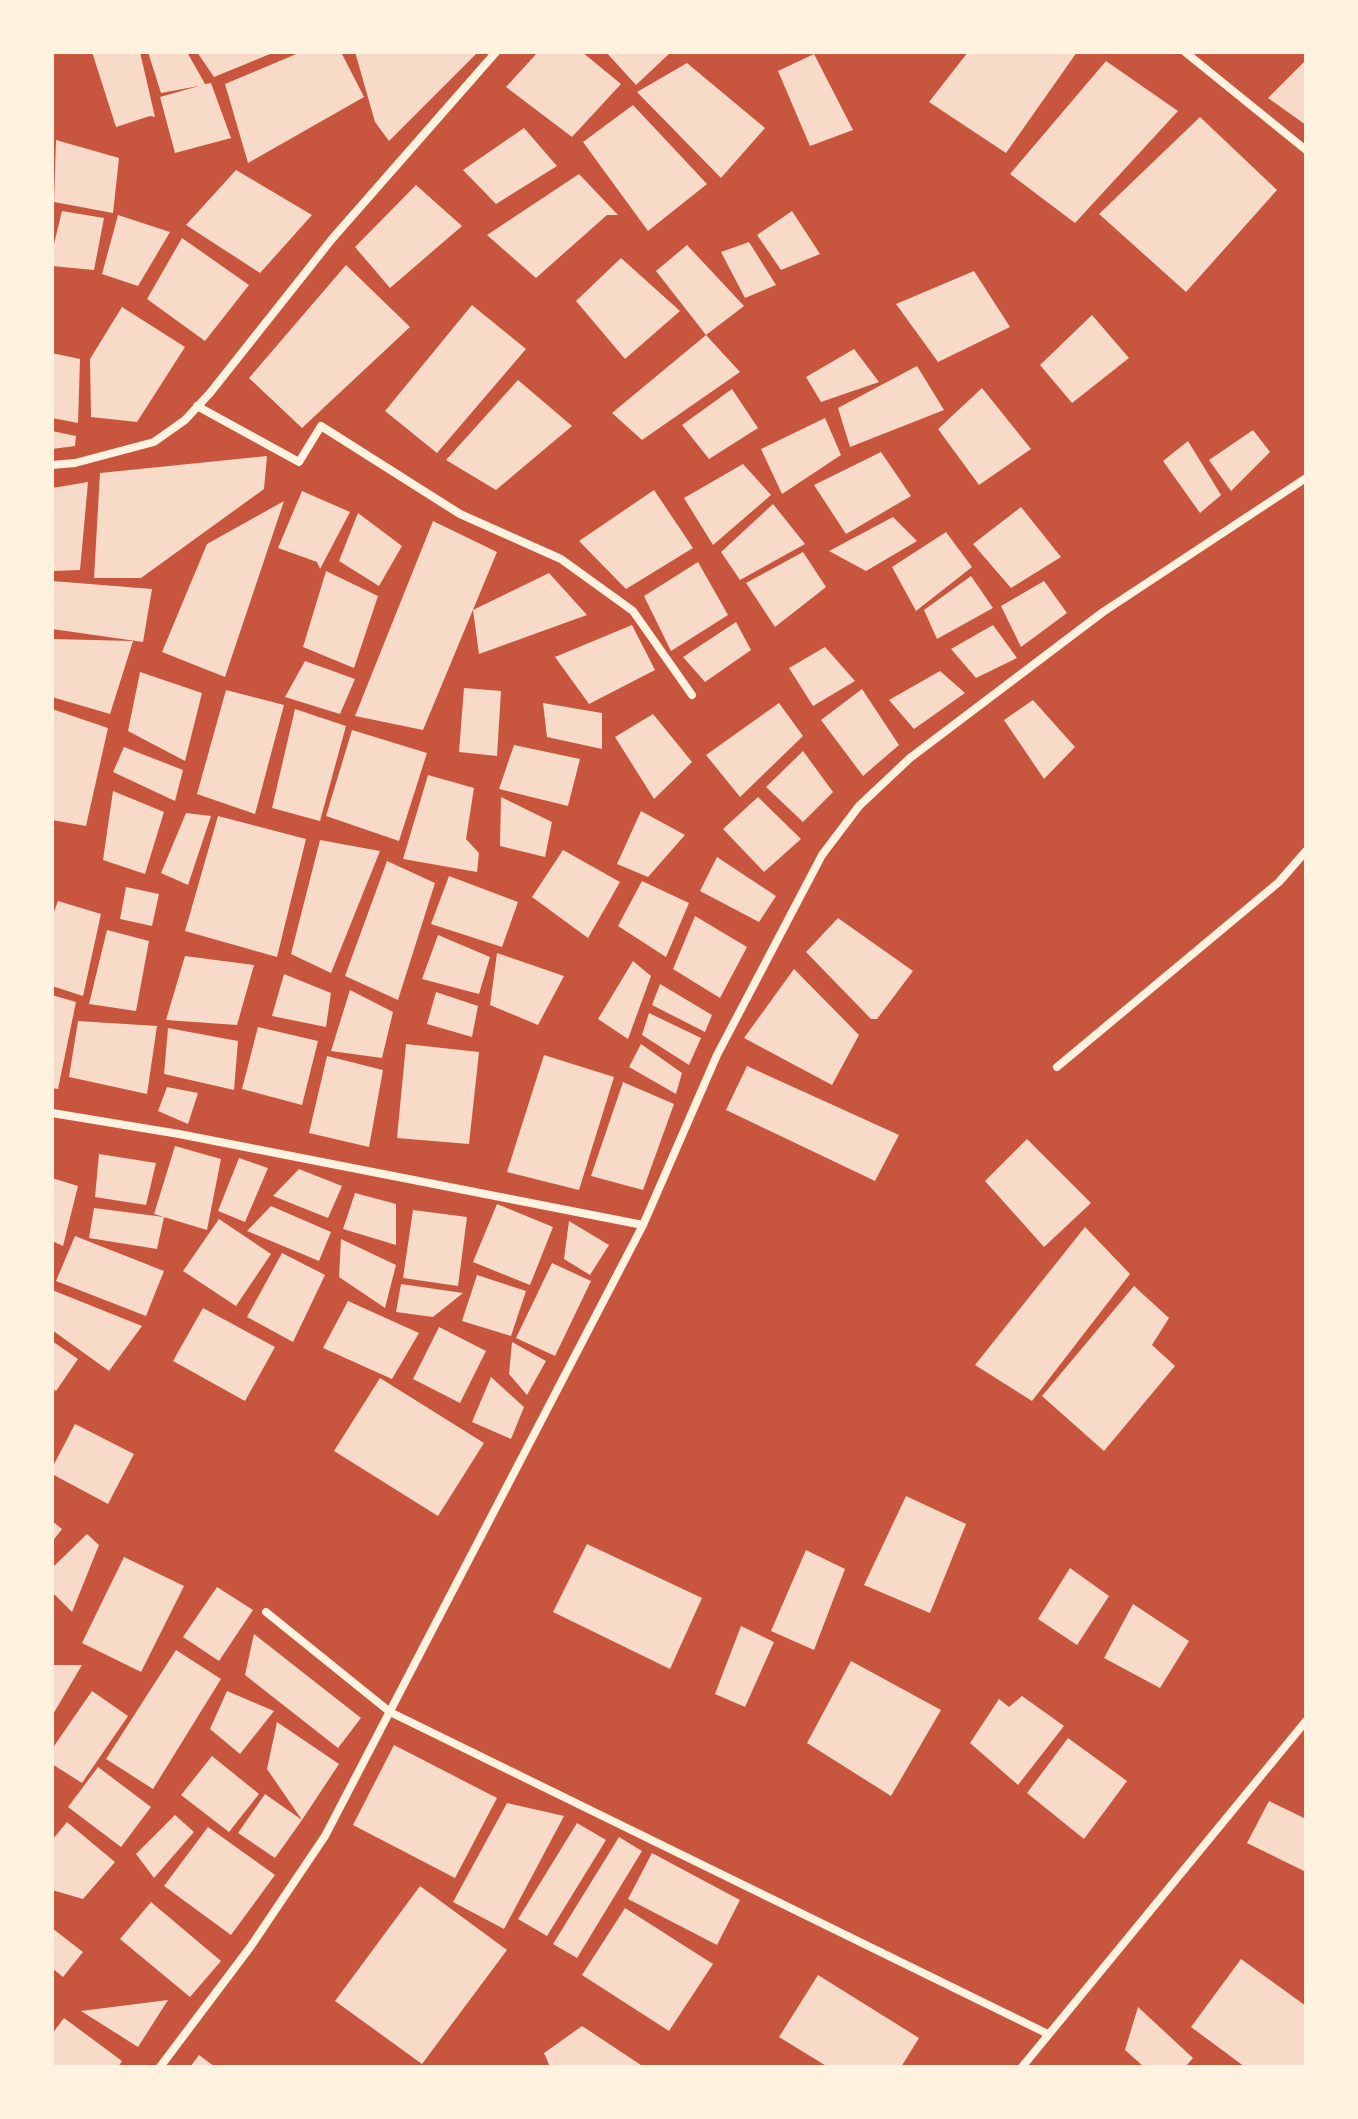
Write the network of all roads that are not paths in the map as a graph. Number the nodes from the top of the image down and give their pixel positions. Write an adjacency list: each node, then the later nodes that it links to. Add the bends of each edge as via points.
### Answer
1 (496, 52): 4 (street, via 332,239)
2 (1185, 52): 3 (street)
3 (1306, 150)
4 (197, 406): 5 (street, via 154,442); 7 (street, via 299,462 321,426 460,514 561,559 633,611)
5 (52, 465)
6 (1306, 478): 11 (street, via 1103,612 910,758 859,806 822,855 717,1055)
7 (692, 695)
8 (1306, 851): 9 (street, via 1279,882)
9 (1057, 1067)
10 (52, 1113): 11 (street)
11 (643, 1225): 13 (street)
12 (266, 1612): 13 (street)
13 (390, 1712): 15 (street); 16 (street, via 325,1836)
14 (1306, 1721): 15 (street)
15 (1048, 2034): 17 (street)
16 (160, 2067)
17 (1022, 2067)

